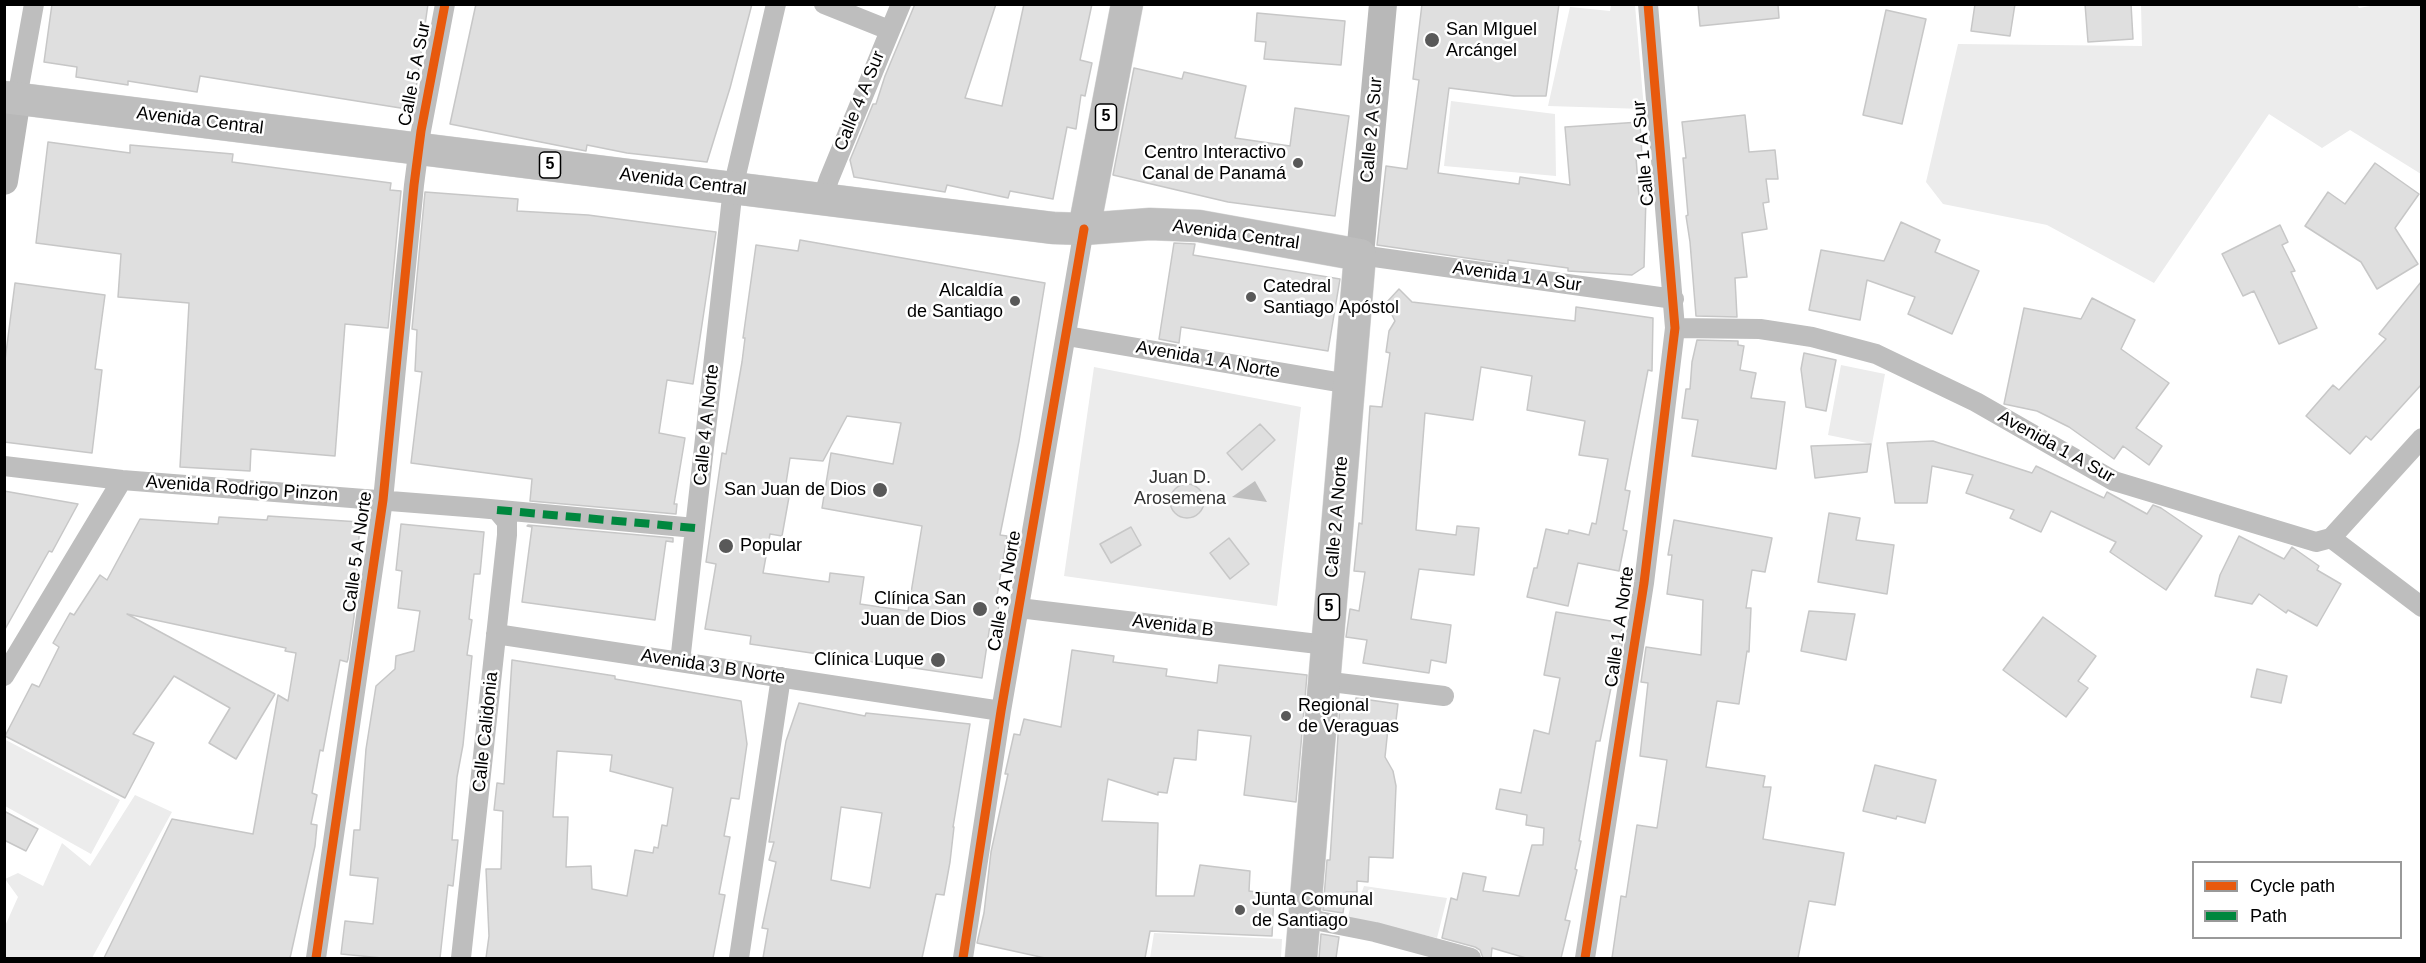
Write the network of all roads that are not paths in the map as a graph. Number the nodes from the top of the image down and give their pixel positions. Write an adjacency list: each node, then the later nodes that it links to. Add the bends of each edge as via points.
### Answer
1 (34, 4): 10 (street)
2 (445, 4): 11 (street, Calle 5 A Sur)
3 (776, 4): 13 (street)
4 (824, 4): 9 (street)
5 (901, 4): 9 (street, Calle 4 A Sur)
6 (1127, 4): 15 (main road, 5)
7 (1383, 4): 16 (main road, Calle 2 A Sur)
8 (1648, 4): 17 (street, Calle 1 A Sur)
9 (889, 30): 14 (street, Calle 4 A Sur)
10 (11, 97): 11 (main road, Avenida Central / 5); 12 (main road)
11 (419, 149): 13 (main road, Avenida Central / 5); 24 (street, Calle 5 A Norte)
12 (4, 181)
13 (733, 188): 14 (main road, Avenida Central / 5); 26 (street, Calle 4 A Norte)
14 (822, 199): 15 (main road, Avenida Central / 5)
15 (1077, 222): 16 (main road, Avenida Central / 5, via 1198,226); 19 (street, Calle 3 A Norte)
16 (1360, 255): 17 (street, Avenida 1 A Sur); 20 (main road, Calle 2 A Norte / 5)
17 (1674, 299): 18 (street, Calle 1 A Norte)
18 (1675, 328): 27 (street, Avenida 1 A Sur, via 1760,330 1812,337 1876,354 1976,402 2114,481 2316,542); 45 (street, Calle 1 A Norte, via 1644,583)
19 (1067, 336): 20 (street, Avenida 1 A Norte); 29 (street, Calle 3 A Norte)
20 (1349, 384): 31 (main road, Calle 2 A Norte / 5)
21 (2421, 438): 27 (street)
22 (4, 466): 23 (street, Avenida Rodrigo Pinzon)
23 (122, 480): 24 (street, Avenida Rodrigo Pinzon); 33 (street)
24 (383, 500): 25 (street, Avenida Rodrigo Pinzon); 39 (street, Calle 5 A Norte)
25 (497, 510): 26 (street, Avenida Rodrigo Pinzon); 30 (street, Calle Calidonia, via 507,522)
26 (695, 528): 32 (street, Calle 4 A Norte)
27 (2331, 538): 28 (street)
28 (2421, 607)
29 (1019, 608): 31 (street, Avenida B); 37 (street, Calle 3 A Norte)
30 (496, 634): 32 (street, Avenida 3 B Norte); 40 (street, Calle Calidonia)
31 (1326, 645): 35 (main road, Calle 2 A Norte / 5)
32 (680, 662): 34 (street, Avenida 3 B Norte)
33 (4, 676)
34 (781, 677): 37 (street, Avenida 3 B Norte); 41 (street)
35 (1323, 681): 36 (street); 38 (main road, Calle 2 A Norte / 5)
36 (1444, 696)
37 (1001, 711): 42 (street, Calle 3 A Norte)
38 (1304, 918): 43 (main road, Calle 2 A Norte / 5); 44 (street)
39 (316, 958)
40 (461, 958)
41 (739, 958)
42 (963, 958)
43 (1300, 958)
44 (1471, 958)
45 (1585, 958)

